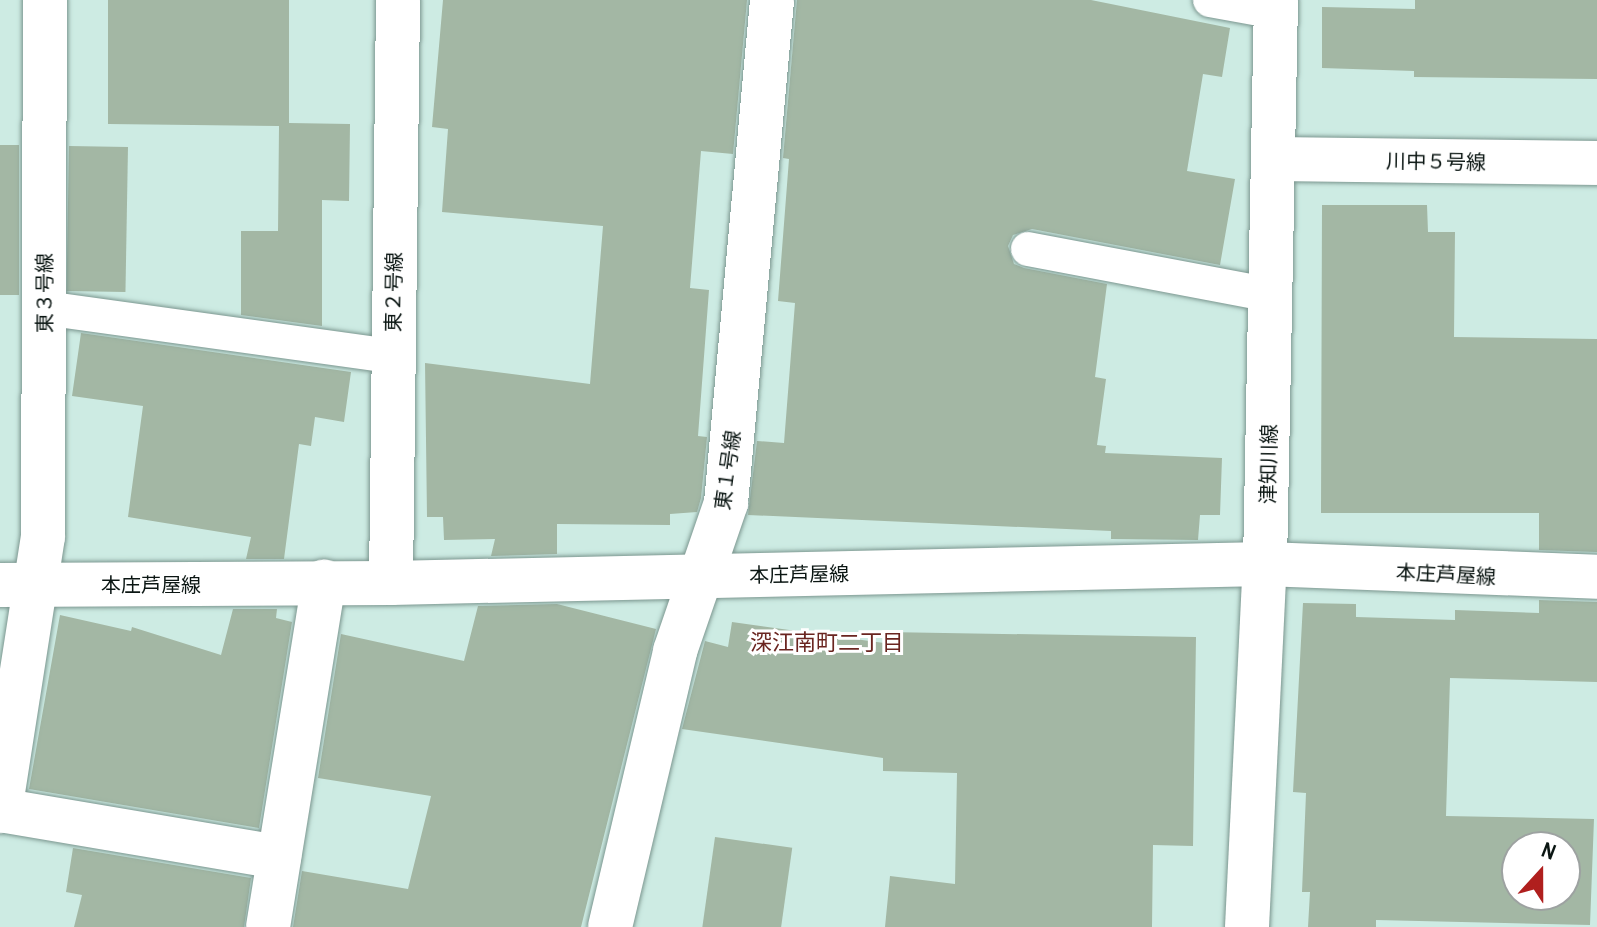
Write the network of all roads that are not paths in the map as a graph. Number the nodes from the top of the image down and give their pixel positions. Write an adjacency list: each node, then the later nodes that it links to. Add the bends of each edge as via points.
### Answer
1 (45, 0): 10 (street, 東３号線)
2 (398, 0): 11 (street, 東２号線)
3 (772, 0): 13 (street, 東１号線, via 726,503)
4 (1210, 0): 5 (lane)
5 (1276, 6): 6 (street, 津知川線)
6 (1276, 159): 7 (street, 川中５号線); 9 (street, 津知川線)
7 (1597, 163)
8 (1028, 249): 9 (lane)
9 (1272, 295): 12 (street, 津知川線)
10 (44, 308): 11 (lane); 17 (street, 東３号線, via 43,537)
11 (391, 356): 16 (street, 東２号線)
12 (1265, 564): 13 (street, 本庄芦屋線); 14 (street, 本庄芦屋線); 23 (street, 津知川線)
13 (702, 576): 16 (street, 本庄芦屋線); 22 (street, 東１号線, via 675,651)
14 (1597, 577)
15 (324, 582): 16 (street, 本庄芦屋線); 17 (street, 本庄芦屋線); 20 (street)
16 (391, 583)
17 (17, 584): 18 (street, 東３号線)
18 (7, 719): 19 (street, 東３号線)
19 (0, 810): 20 (street)
20 (279, 857): 21 (street)
21 (268, 927)
22 (610, 927)
23 (1247, 927)

